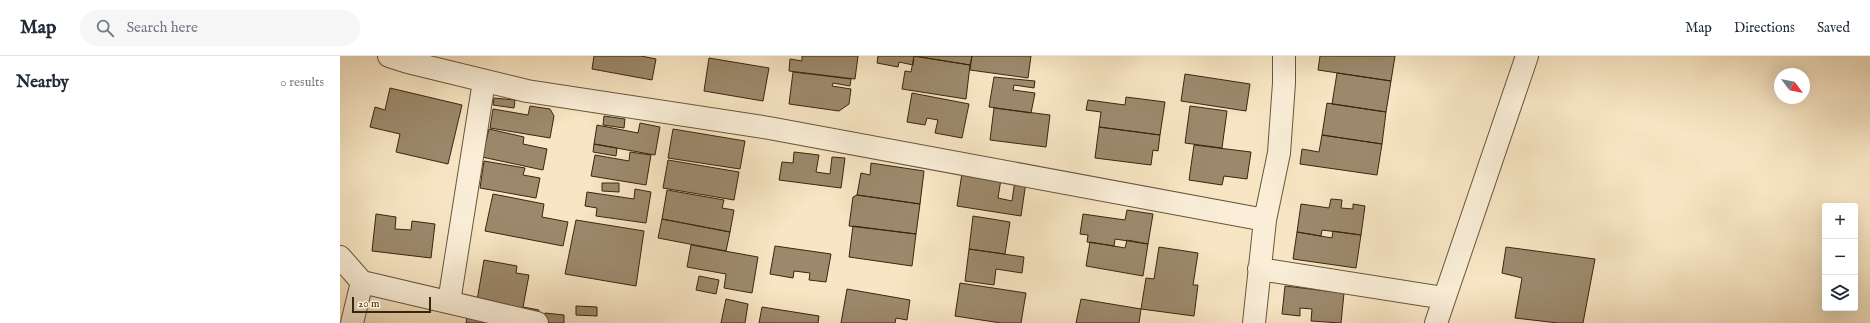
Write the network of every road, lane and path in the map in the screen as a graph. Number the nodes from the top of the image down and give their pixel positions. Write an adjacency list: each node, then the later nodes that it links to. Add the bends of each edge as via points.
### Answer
1 (389, 56): 4 (street)
2 (1284, 56): 5 (street, via 1279,153)
3 (1527, 56): 9 (street)
4 (484, 81): 5 (street, via 527,91 769,128); 10 (street)
5 (1264, 220): 7 (street)
6 (340, 257): 8 (street)
7 (1259, 269): 9 (street); 13 (street)
8 (362, 282): 10 (street); 11 (street)
9 (1444, 298): 14 (street)
10 (449, 302): 12 (street)
11 (352, 323)
12 (537, 323)
13 (1254, 323)
14 (1436, 323)

